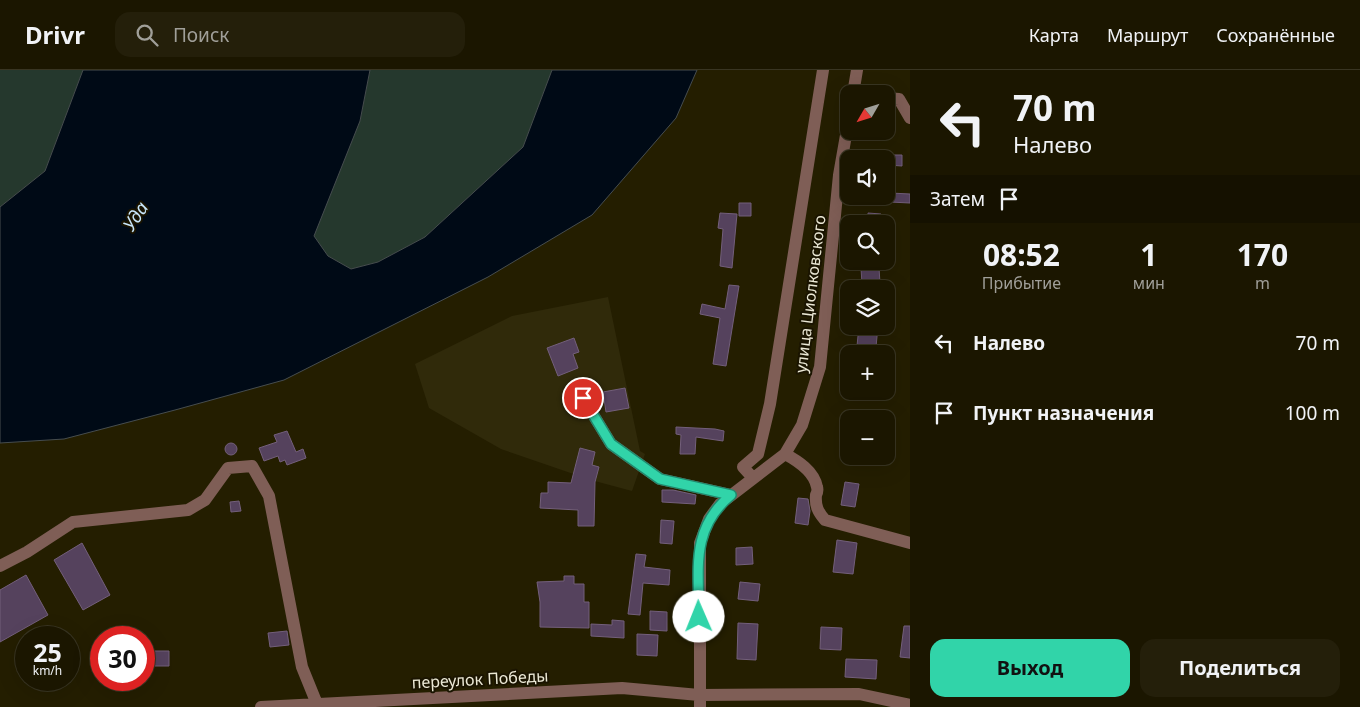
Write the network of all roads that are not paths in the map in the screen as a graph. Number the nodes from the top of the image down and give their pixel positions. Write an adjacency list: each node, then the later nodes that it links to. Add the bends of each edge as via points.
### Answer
1 (823, 70): 9 (street, via 770,404 758,454 743,467)
2 (857, 70): 3 (street)
3 (854, 85)
4 (895, 98): 5 (street, via 899,98)
5 (910, 118)
6 (845, 140): 8 (street, улица Циолковского, via 820,367 802,426)
7 (583, 398): 10 (street, via 611,444 660,479)
8 (785, 454): 9 (street, улица Циолковского); 11 (street, via 810,473 818,488 817,512 825,520)
9 (753, 478): 10 (street, улица Циолковского)
10 (731, 495): 14 (street, улица Циолковского, via 709,519 700,543)
11 (910, 543)
12 (0, 566): 16 (street, via 73,522 188,510 205,500 228,468 252,466 269,496 302,667)
13 (859, 694): 14 (street, переулок Победы); 17 (street, переулок Победы); 19 (street)
14 (700, 701): 15 (street, переулок Победы, via 622,688)
15 (466, 702): 16 (street, переулок Победы)
16 (317, 704): 18 (street, переулок Победы)
17 (910, 705)
18 (261, 707)
19 (860, 707)

